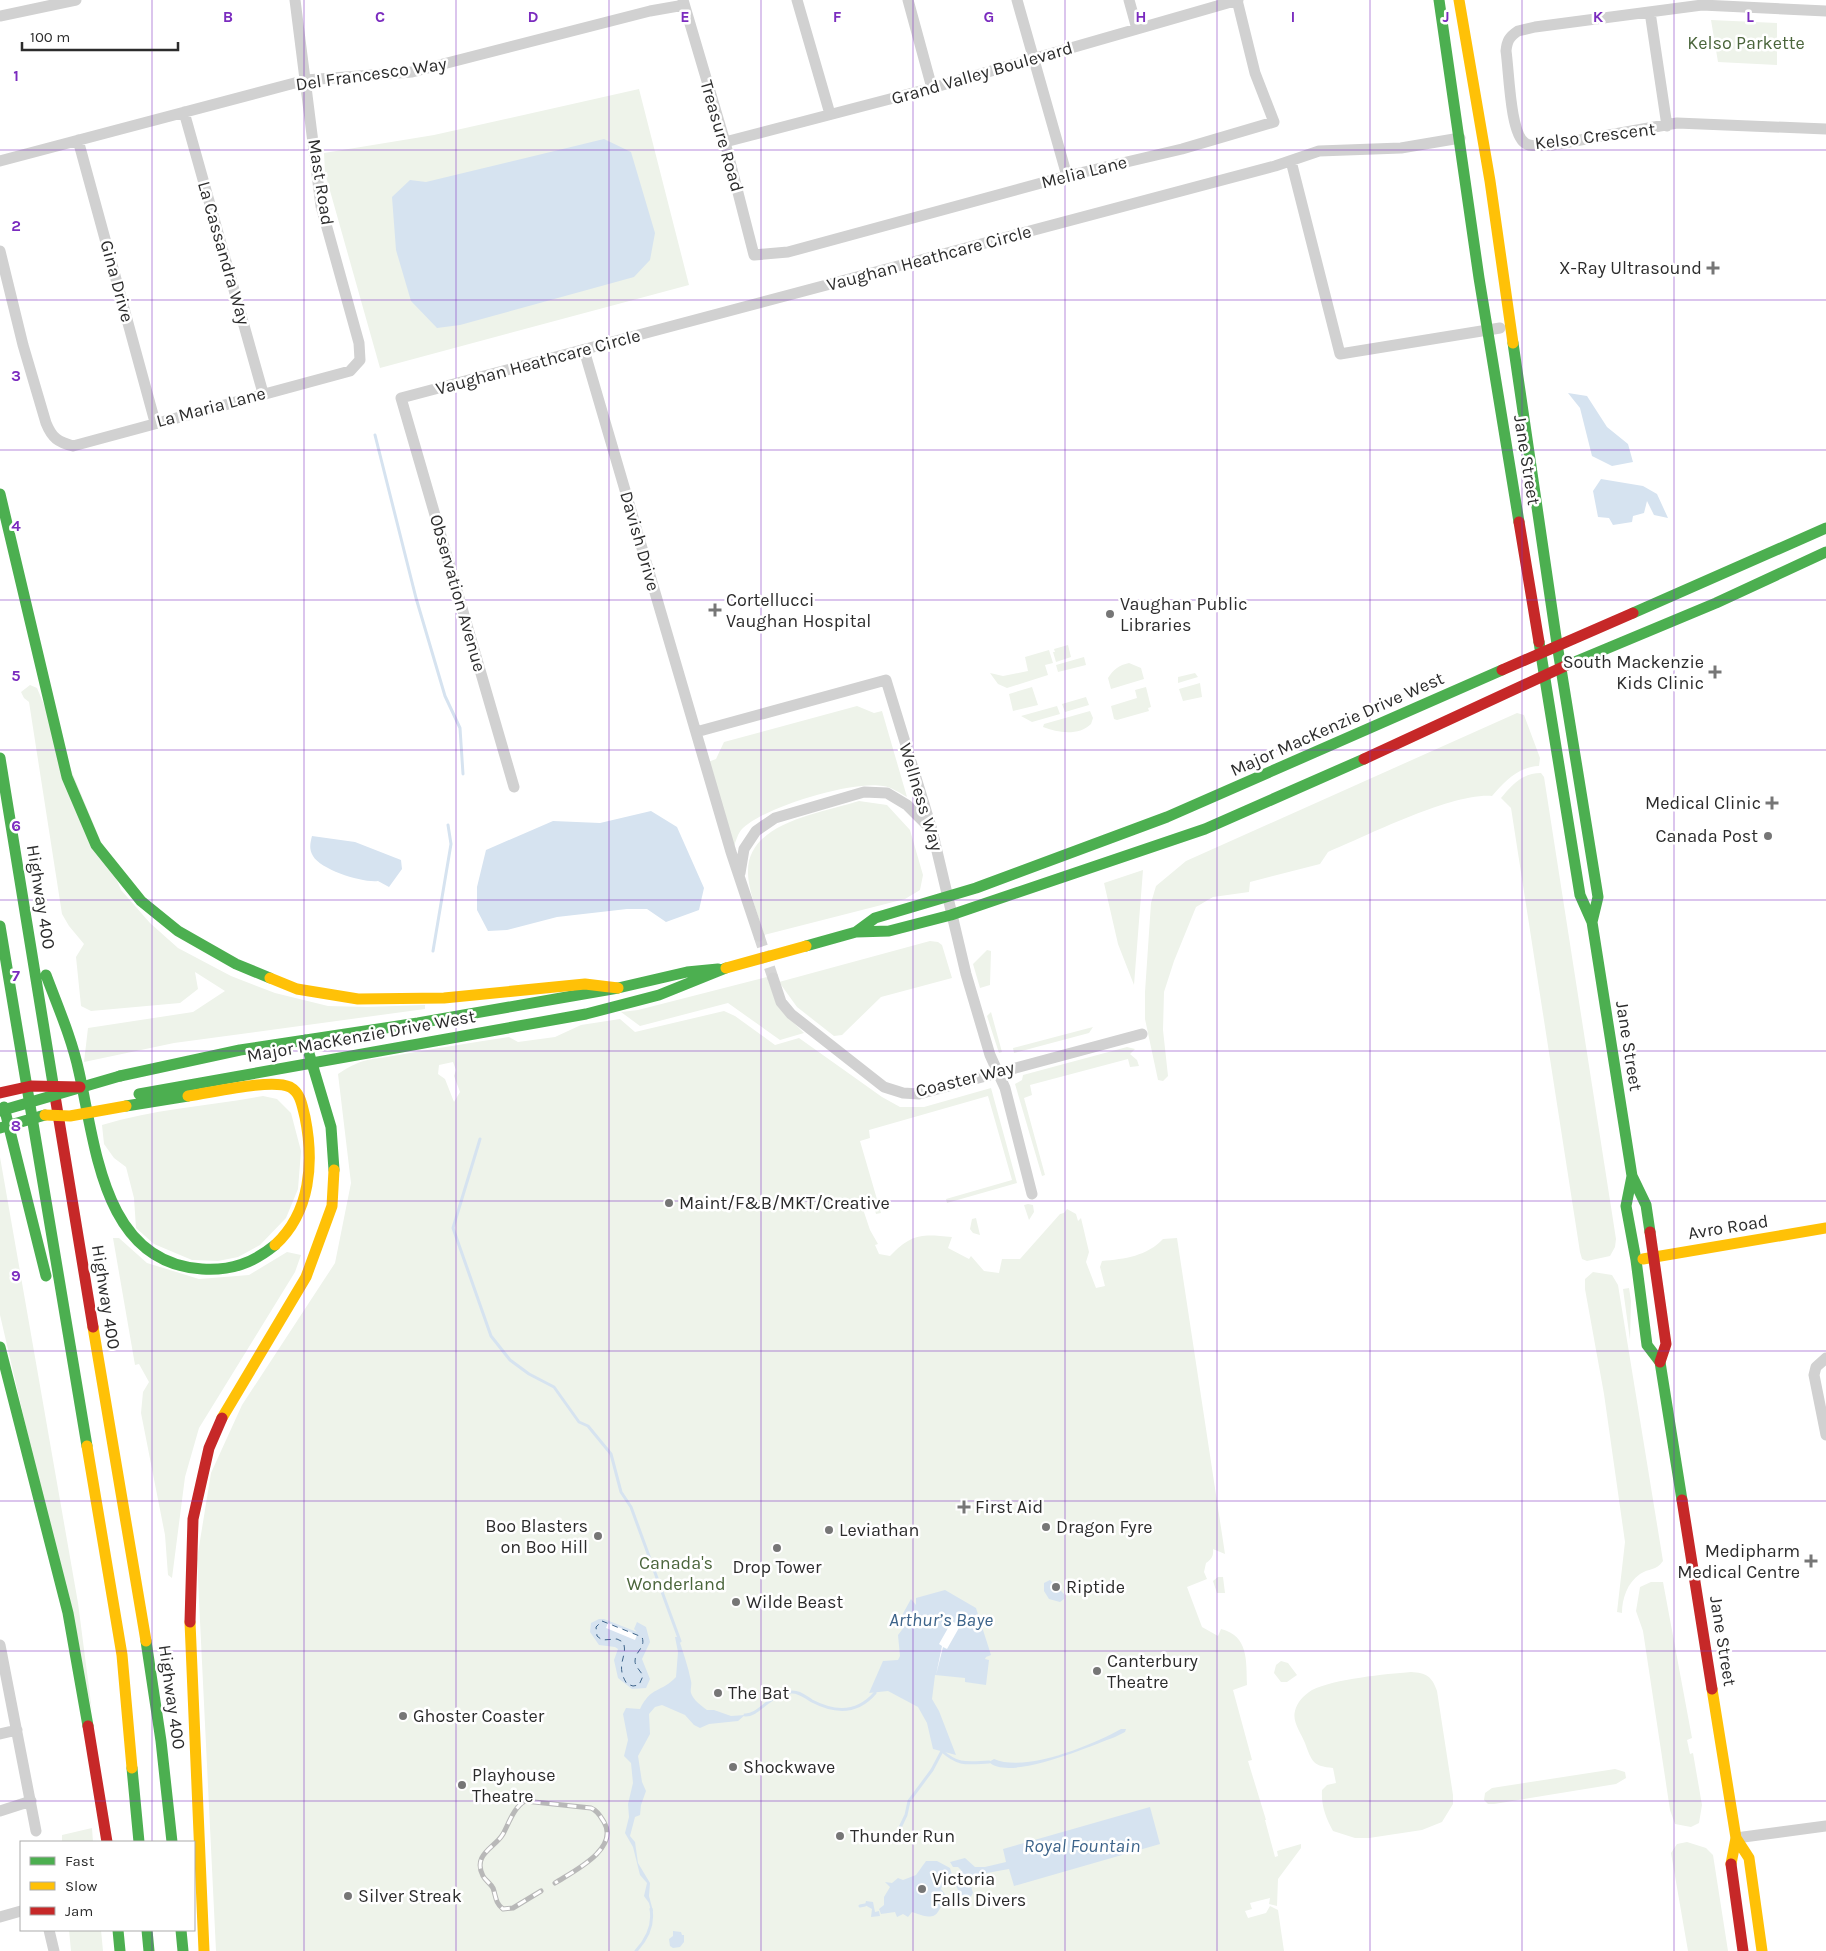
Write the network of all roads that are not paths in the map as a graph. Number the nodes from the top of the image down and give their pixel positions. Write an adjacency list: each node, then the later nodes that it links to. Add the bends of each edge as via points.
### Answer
1 (76, 0): 14 (street)
2 (295, 0): 17 (street, Mast Road)
3 (797, 0): 20 (street)
4 (908, 0): 18 (street)
5 (1017, 0): 16 (street)
6 (1129, 0): 15 (street)
7 (1238, 0): 15 (street, Grand Valley Boulevard); 28 (street, Melia Lane, via 1255,73 1274,122)
8 (1439, 0): 23 (main road, Jane Street)
9 (1459, 0): 41 (main road, Jane Street, via 1494,207)
10 (684, 2): 17 (street, Del Francesco Way, via 412,72); 25 (street, Treasure Road)
11 (1738, 3): 12 (street, Kelso Crescent); 13 (street, Kelso Crescent)
12 (1826, 11)
13 (1650, 12): 21 (street); 21 (street, Kelso Crescent, via 1535,27 1510,36 1506,51 1516,131 1525,144 1532,146)
14 (0, 16)
15 (1137, 28): 16 (street, Grand Valley Boulevard)
16 (1032, 60): 18 (street, Grand Valley Boulevard); 28 (street)
17 (306, 80): 19 (street, Del Francesco Way); 34 (street, Mast Road, via 321,206 359,343)
18 (932, 88): 20 (street, Grand Valley Boulevard)
19 (184, 112): 24 (street, Del Francesco Way); 35 (street, La Cassandra Way)
20 (830, 114): 25 (street, Grand Valley Boulevard)
21 (1666, 126): 22 (street, Kelso Crescent, via 1678,123 1742,124)
22 (1826, 129)
23 (1460, 138): 27 (street, Vaughan Heathcare Circle, via 1385,150 1330,149); 32 (main road, Jane Street)
24 (78, 140): 26 (street, Del Francesco Way); 37 (street, Gina Drive)
25 (725, 142): 30 (street, Treasure Road, via 754,255)
26 (0, 161)
27 (1291, 161): 32 (street, via 1340,354); 33 (street, Vaughan Heathcare Circle)
28 (1067, 176): 30 (street, Melia Lane)
29 (0, 250): 37 (street, La Maria Lane, via 23,345 51,435 58,442 73,446)
30 (772, 254)
31 (1500, 328): 32 (street)
32 (1488, 330): 42 (main road, Jane Street)
33 (584, 350): 36 (street, Vaughan Heathcare Circle); 45 (street, Davish Drive)
34 (360, 360): 35 (street, La Maria Lane, via 350,371)
35 (264, 394): 37 (street, La Maria Lane)
36 (401, 398): 47 (street, Observation Avenue)
37 (155, 422)
38 (0, 494): 59 (main road, via 67,777 96,845 141,901 178,930 236,964 297,989 367,999 444,998 585,984)
39 (1826, 528): 41 (main road, Major MacKenzie Drive West)
40 (1826, 552): 43 (main road, Major MacKenzie Drive West, via 1716,603)
41 (1557, 644): 42 (main road, Major MacKenzie Drive West); 43 (main road, Jane Street)
42 (1541, 652): 44 (main road, Jane Street); 50 (main road, Major MacKenzie Drive West, via 1167,817)
43 (1562, 667): 44 (main road, Major MacKenzie Drive West); 52 (main road, Jane Street, via 1598,897)
44 (1544, 677): 51 (main road, Major MacKenzie Drive West, via 1205,829); 52 (main road, Jane Street, via 1580,895)
45 (696, 732): 48 (street, Wellness Way, via 886,680); 49 (street, Davish Drive)
46 (0, 758): 56 (main road, Highway 400)
47 (514, 787)
48 (932, 830): 49 (street, via 908,805 887,794 864,792 775,818 756,831 744,849); 50 (street, Wellness Way)
49 (740, 874): 55 (street)
50 (950, 896): 51 (street, Wellness Way); 54 (main road, Major MacKenzie Drive West, via 875,918)
51 (951, 914): 54 (main road, Major MacKenzie Drive West, via 889,931); 63 (street, Wellness Way)
52 (1592, 922): 70 (main road, Jane Street)
53 (0, 926): 75 (main road)
54 (856, 932): 57 (main road, Major MacKenzie Drive West, bridge)
55 (759, 936)
56 (31, 943): 68 (main road, bridge, via 47,976 78,1069 101,1174 112,1206 144,1250 162,1261 191,1269 236,1269 265,1254 291,1230 307,1191 311,1145 301,1100 294,1089 276,1083 126,1106 70,1116); 90 (main road, Highway 400, via 139,1593)
57 (726, 968): 59 (main road, Major MacKenzie Drive West, via 687,972); 62 (main road, Major MacKenzie Drive West, via 694,985 564,1018)
58 (773, 978): 63 (street, Coaster Way, via 781,1002 791,1014 884,1087 919,1094)
59 (618, 988): 61 (main road, Major MacKenzie Drive West)
60 (1142, 1034): 63 (street, Coaster Way)
61 (305, 1040): 62 (main road); 64 (main road, Major MacKenzie Drive West, bridge, via 240,1050)
62 (313, 1062): 68 (main road, Major MacKenzie Drive West, via 87,1104); 101 (main road, via 331,1128 335,1159 332,1206 306,1277 224,1414 209,1448 193,1519 190,1624)
63 (997, 1072): 71 (street, Wellness Way, via 1005,1088)
64 (80, 1087): 66 (main road, bridge, via 31,1086); 67 (main road, Major MacKenzie Drive West, bridge)
65 (0, 1089): 75 (main road, via 44,1271)
66 (0, 1093)
67 (0, 1111)
68 (46, 1115): 69 (main road, Major MacKenzie Drive West, bridge)
69 (0, 1128)
70 (1632, 1176): 73 (main road, Jane Street, via 1646,1205); 74 (main road, Jane Street, via 1626,1206)
71 (1032, 1194)
72 (1826, 1228): 73 (main road, Avro Road)
73 (1654, 1257): 74 (main road, Avro Road); 78 (main road, Jane Street, via 1666,1344)
74 (1636, 1260): 78 (main road, Jane Street, via 1647,1345)
75 (63, 1310): 89 (main road, via 122,1655)
76 (0, 1347): 88 (main road, via 68,1613)
77 (1826, 1358): 79 (street, via 1816,1368 1814,1376)
78 (1660, 1362): 87 (main road, Jane Street)
79 (1826, 1435)
80 (1, 1652): 81 (street)
81 (17, 1730): 82 (street); 83 (street)
82 (0, 1734)
83 (31, 1801): 84 (street); 86 (street)
84 (0, 1811)
85 (1826, 1826): 87 (street)
86 (36, 1831)
87 (1736, 1838): 102 (main road, Jane Street, via 1731,1862); 103 (main road, Jane Street, via 1749,1858)
88 (107, 1841)
89 (139, 1841)
90 (172, 1841)
91 (20, 1911): 92 (street)
92 (0, 1917)
93 (49, 1931): 97 (street)
94 (118, 1931): 98 (main road)
95 (147, 1931): 99 (main road)
96 (181, 1931): 100 (main road)
97 (54, 1951)
98 (120, 1951)
99 (149, 1951)
100 (183, 1951)
101 (204, 1951)
102 (1743, 1951)
103 (1762, 1951)

